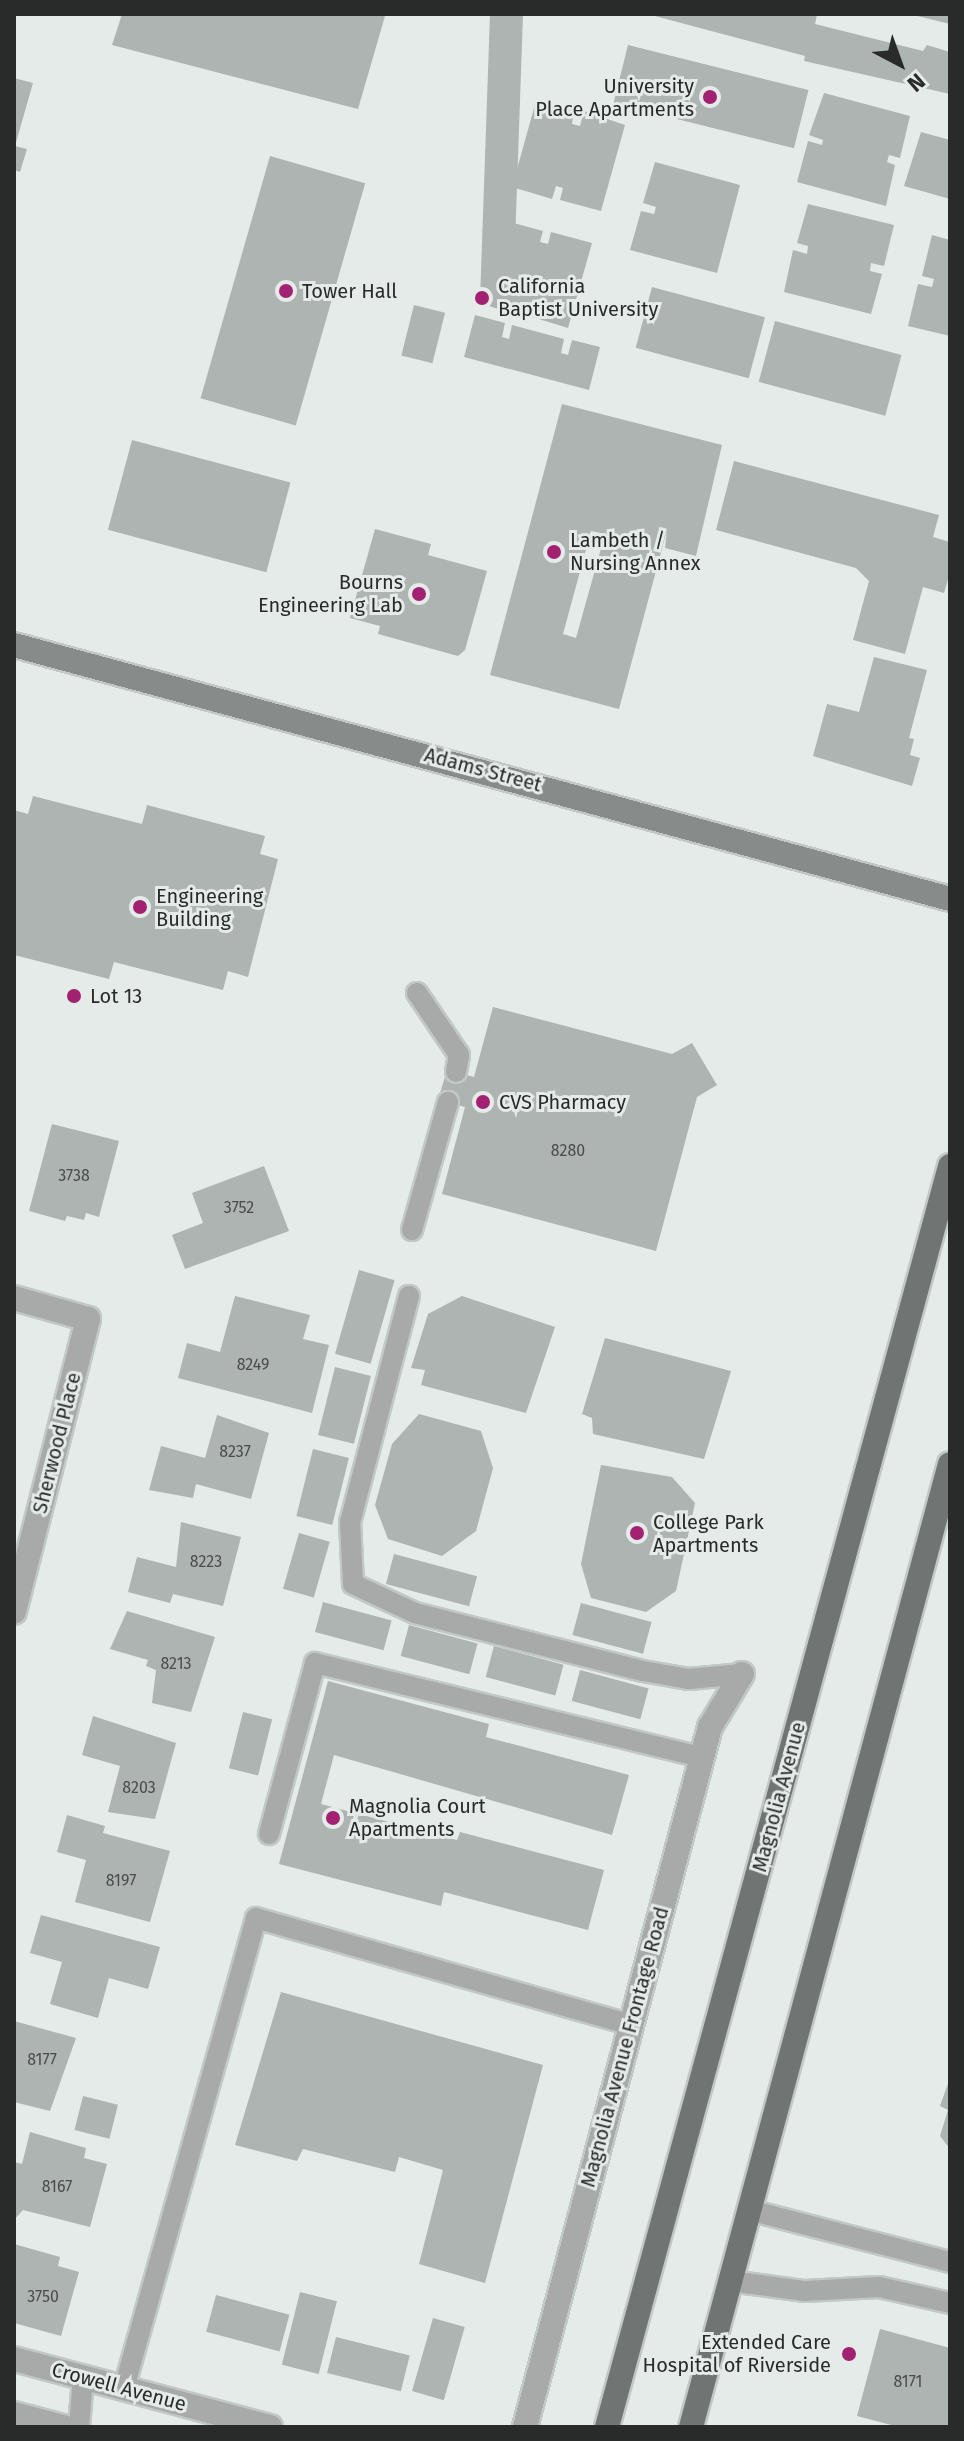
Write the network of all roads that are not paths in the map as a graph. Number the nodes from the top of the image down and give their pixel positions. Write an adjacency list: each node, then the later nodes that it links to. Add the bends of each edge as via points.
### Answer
1 (14, 645): 2 (main road, Adams Street)
2 (950, 899)
3 (417, 993): 4 (lane, via 459,1055)
4 (456, 1072)
5 (448, 1102): 7 (lane)
6 (950, 1166): 28 (main road, Magnolia Avenue)
7 (412, 1230)
8 (409, 1296): 12 (lane, via 350,1522 353,1584 415,1613 643,1671 689,1679)
9 (14, 1298): 11 (street, Sherwood Place, via 88,1319)
10 (950, 1464): 16 (main road)
11 (14, 1612)
12 (742, 1674): 13 (street, Magnolia Avenue Frontage Road, via 710,1727)
13 (702, 1757): 14 (lane, via 315,1663); 15 (street, Magnolia Avenue Frontage Road)
14 (269, 1834)
15 (631, 2025): 22 (lane, via 256,1918); 27 (street, Magnolia Avenue Frontage Road)
16 (749, 2210): 17 (lane); 18 (main road)
17 (950, 2262)
18 (730, 2281): 19 (lane, via 805,2291 879,2287); 29 (main road)
19 (950, 2303)
20 (14, 2359): 21 (street, Crowell Avenue)
21 (83, 2378): 22 (street, Crowell Avenue); 25 (lane)
22 (124, 2388): 26 (street, Crowell Avenue)
23 (14, 2414): 24 (street)
24 (63, 2427)
25 (79, 2427)
26 (270, 2427)
27 (525, 2427)
28 (607, 2427)
29 (691, 2427)

